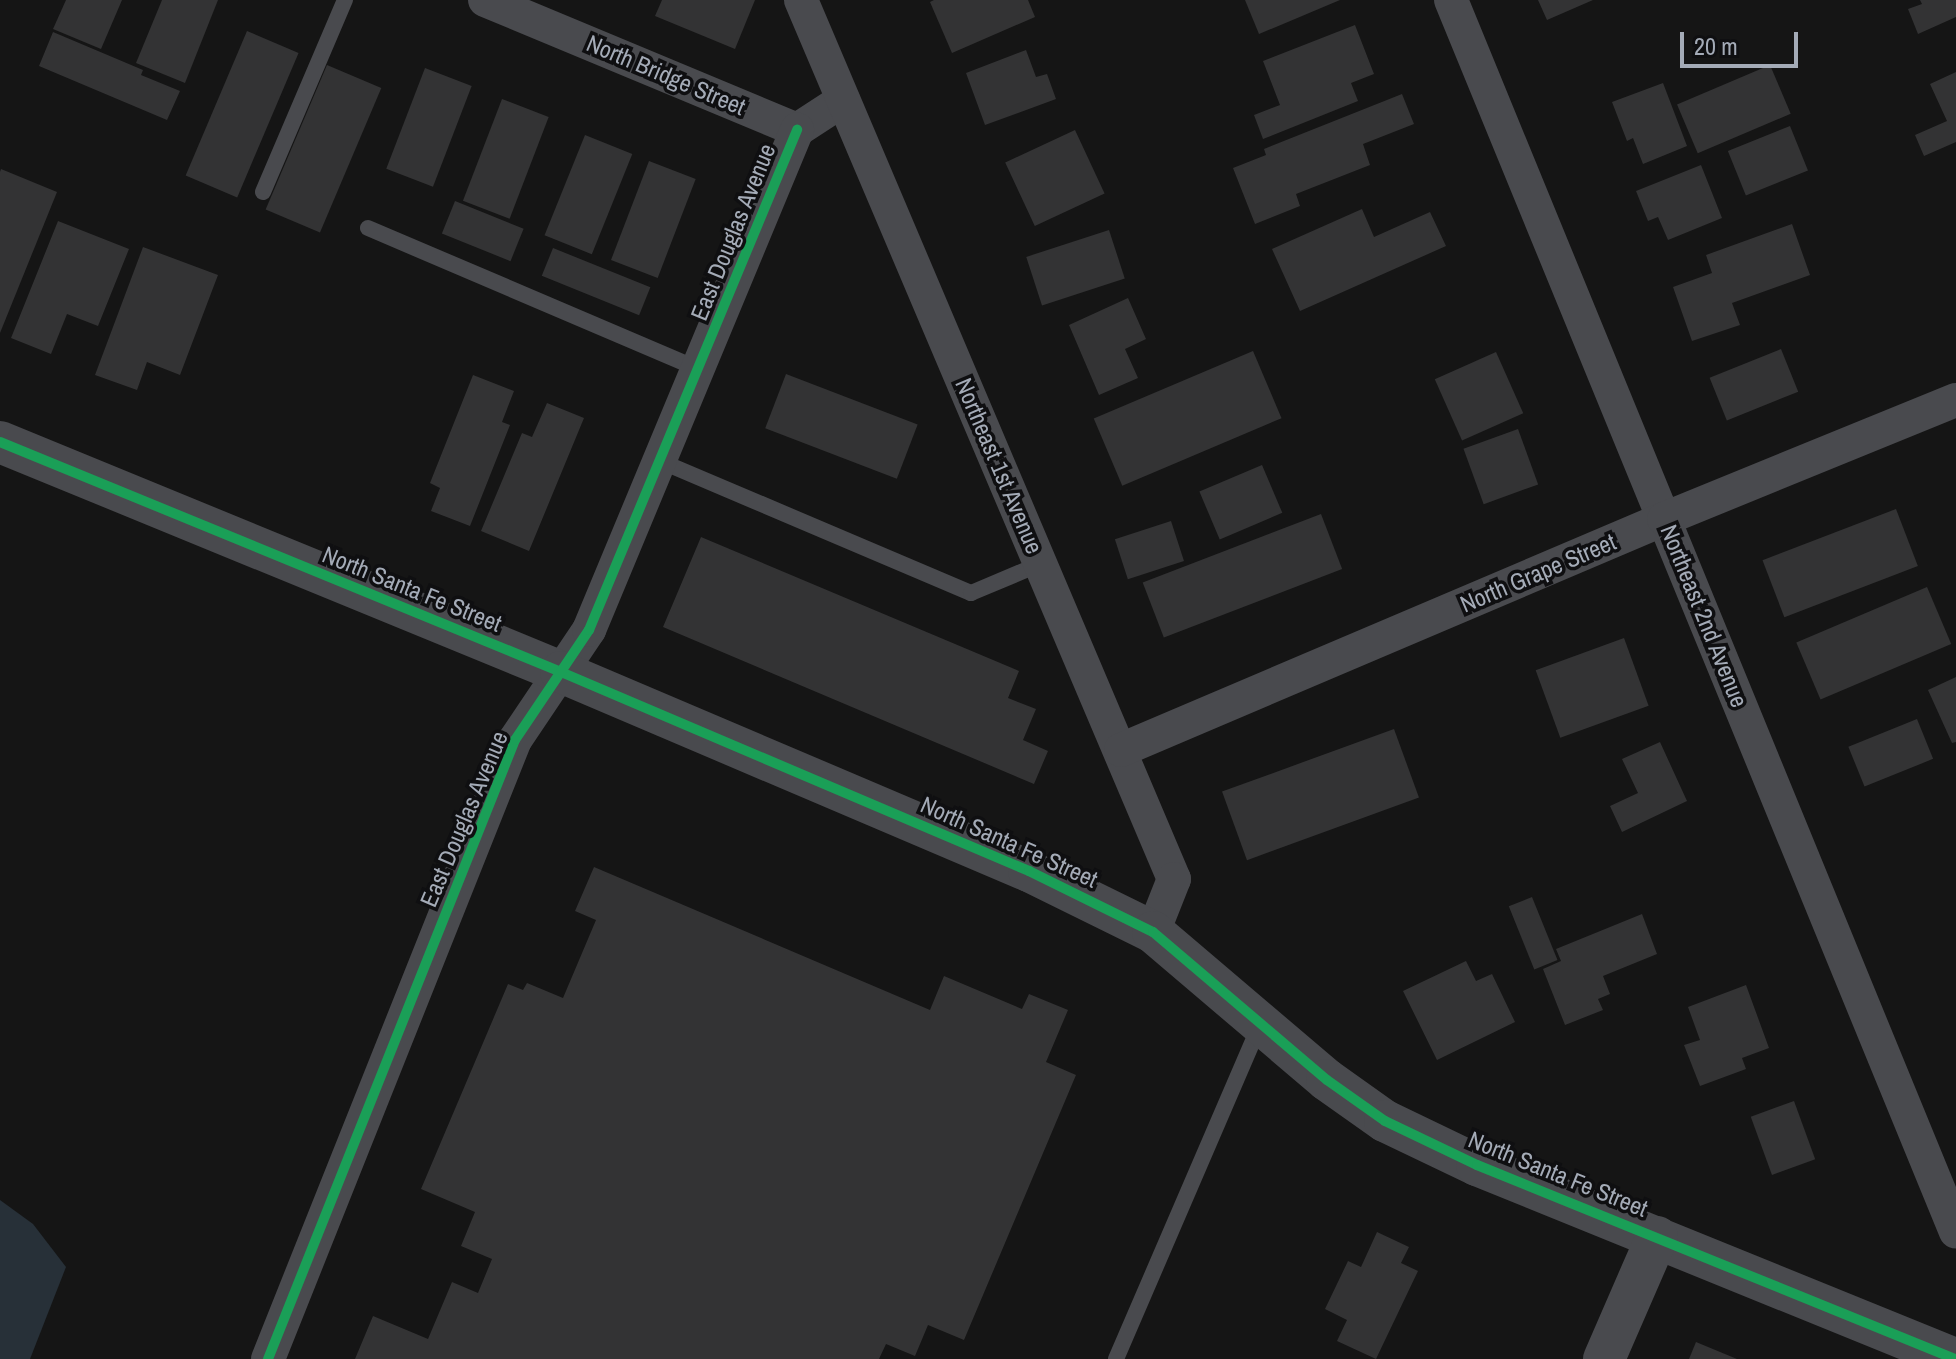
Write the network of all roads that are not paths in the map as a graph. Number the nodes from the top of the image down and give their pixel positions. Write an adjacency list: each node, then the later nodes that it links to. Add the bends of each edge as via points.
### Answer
1 (345, 0): 7 (lane)
2 (485, 0): 6 (street, North Bridge Street)
3 (801, 0): 5 (street, Northeast 1st Avenue)
4 (1451, 0): 13 (street, Northeast 2nd Avenue)
5 (843, 100): 6 (street); 14 (street, Northeast 1st Avenue)
6 (797, 130): 9 (street, East Douglas Avenue)
7 (263, 192)
8 (368, 228): 9 (lane)
9 (698, 369): 12 (street, East Douglas Avenue)
10 (1956, 400): 13 (street, North Grape Street)
11 (0, 442): 15 (street, North Santa Fe Street)
12 (660, 461): 14 (lane, via 971,593); 15 (street, East Douglas Avenue, via 589,630)
13 (1664, 519): 16 (street, North Grape Street); 19 (street, Northeast 2nd Avenue)
14 (1040, 564): 16 (street, Northeast 1st Avenue)
15 (561, 672): 17 (street, North Santa Fe Street, via 1029,871); 21 (street, East Douglas Avenue, via 515,740)
16 (1121, 750): 17 (street, Northeast 1st Avenue, via 1174,879)
17 (1153, 932): 18 (street, North Santa Fe Street)
18 (1261, 1022): 20 (street, North Santa Fe Street, via 1327,1080 1385,1121 1477,1165); 22 (lane)
19 (1956, 1232)
20 (1657, 1237): 23 (street); 24 (street, North Santa Fe Street)
21 (268, 1359)
22 (1116, 1359)
23 (1604, 1359)
24 (1955, 1359)

